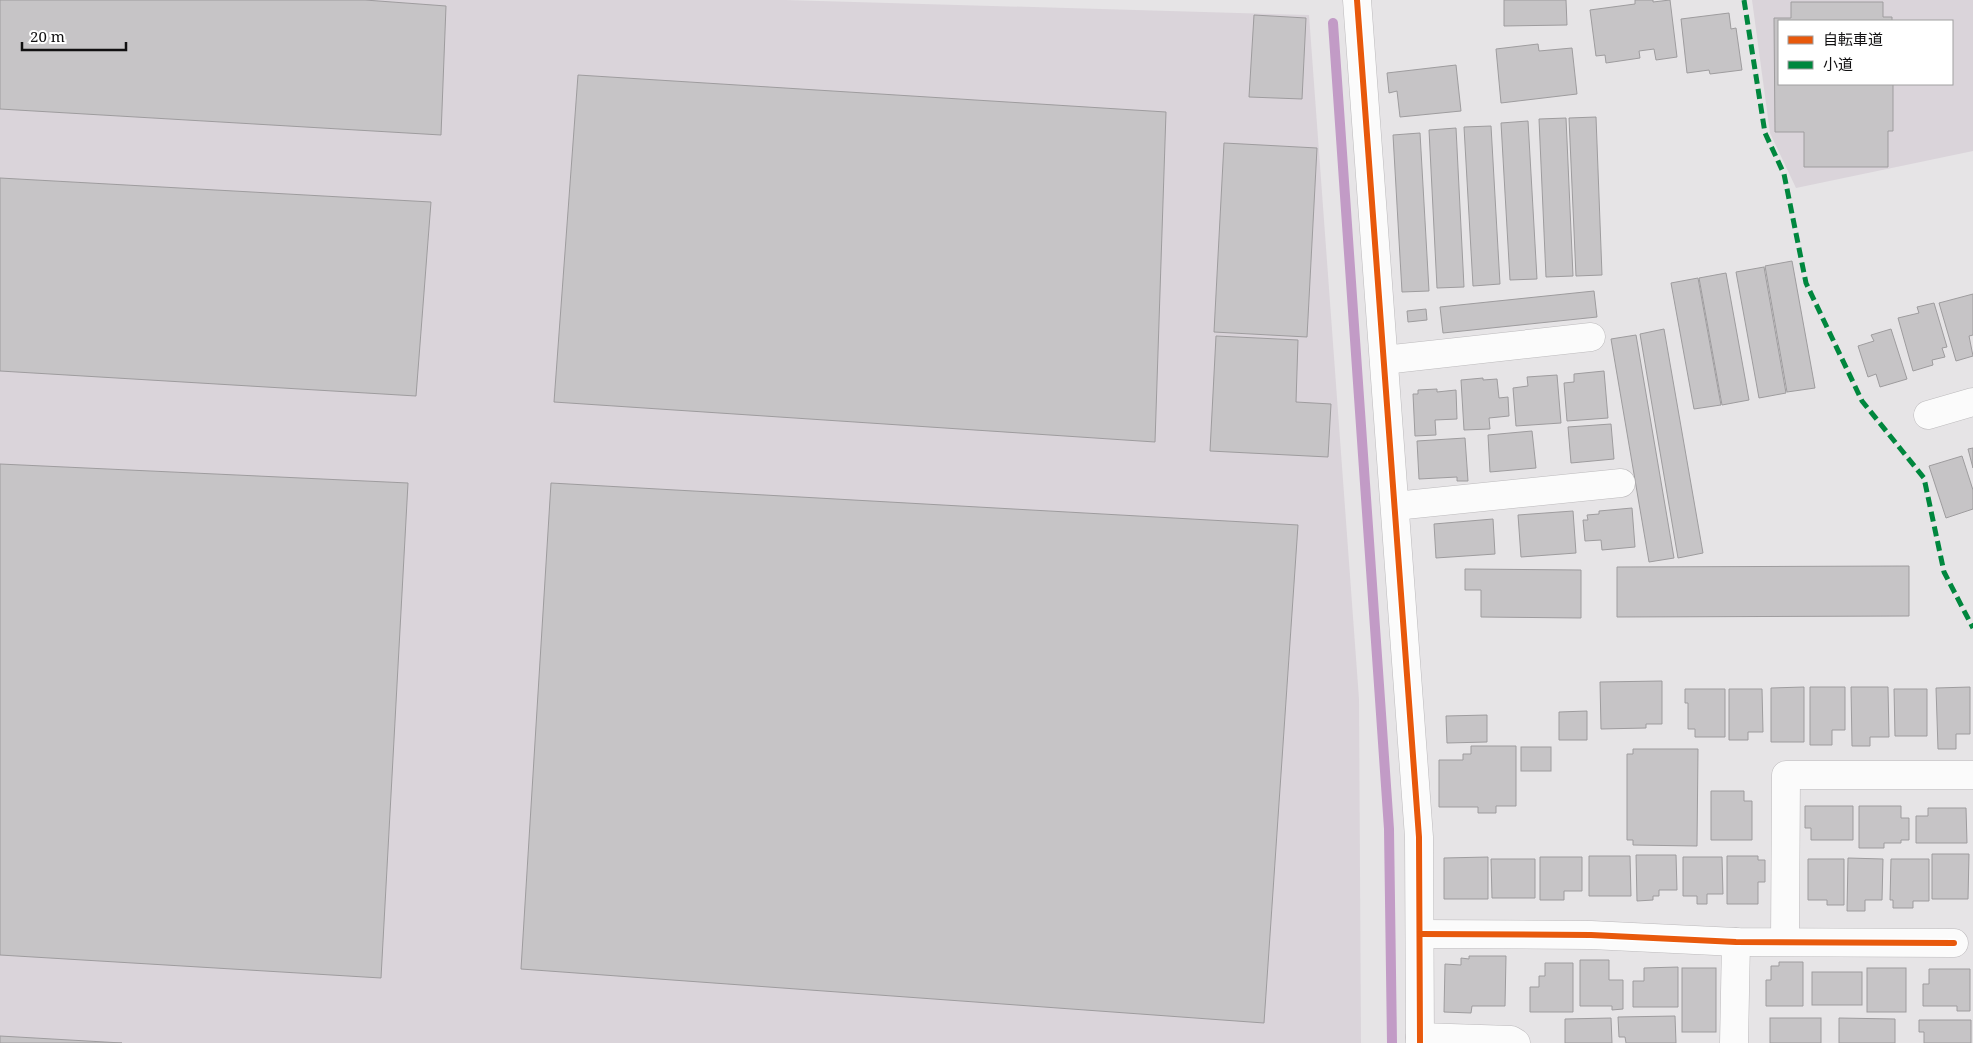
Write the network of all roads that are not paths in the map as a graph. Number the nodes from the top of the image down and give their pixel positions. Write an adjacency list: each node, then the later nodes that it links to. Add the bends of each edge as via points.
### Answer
1 (1357, 0): 3 (street)
2 (1591, 338): 3 (street)
3 (1384, 360): 7 (street)
4 (1973, 402): 5 (street)
5 (1928, 415)
6 (1621, 483): 7 (street)
7 (1395, 506): 9 (street, via 1420,837)
8 (1972, 775): 10 (street, via 1786,775)
9 (1420, 934): 11 (street, via 1591,935); 13 (street)
10 (1785, 941): 11 (street); 12 (street)
11 (1736, 942): 15 (street)
12 (1954, 943)
13 (1420, 1040): 14 (street, via 1512,1040)
14 (1516, 1043)
15 (1734, 1043)

